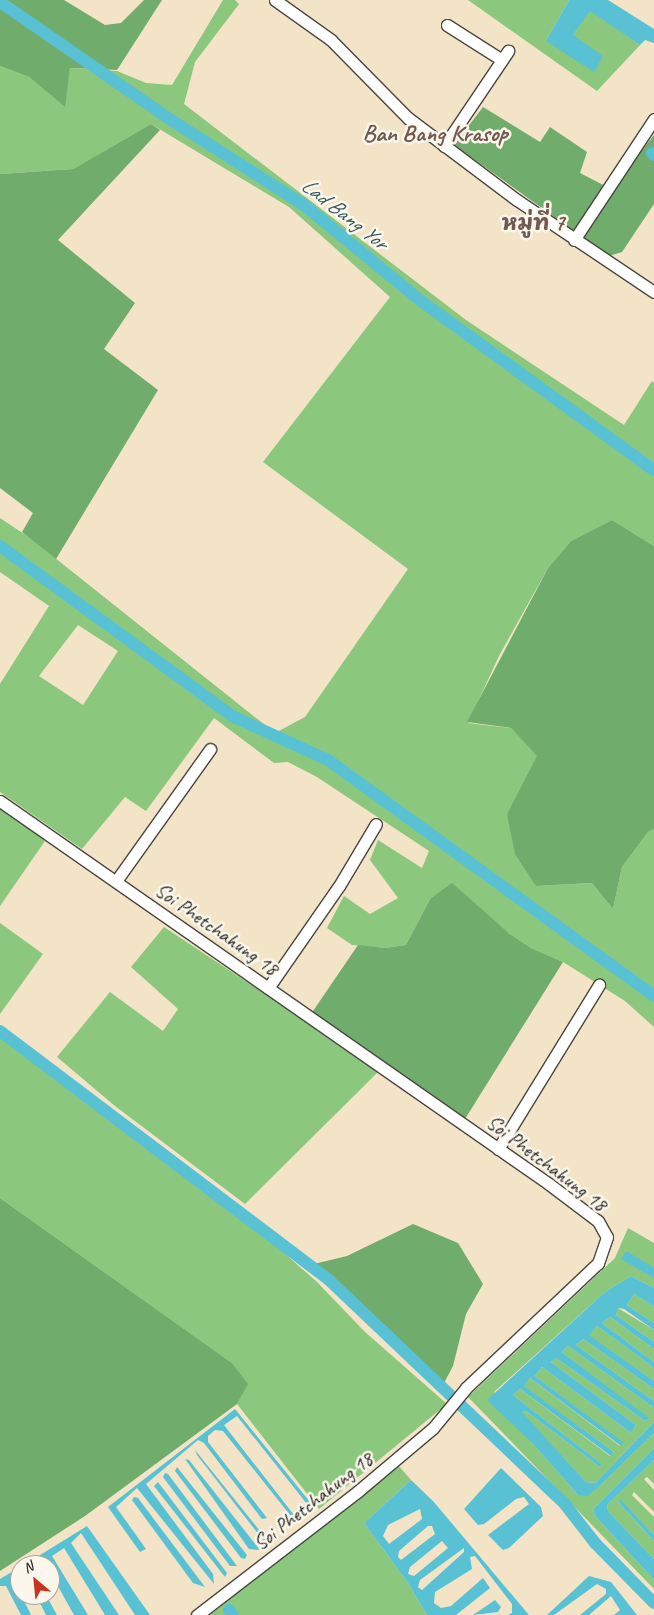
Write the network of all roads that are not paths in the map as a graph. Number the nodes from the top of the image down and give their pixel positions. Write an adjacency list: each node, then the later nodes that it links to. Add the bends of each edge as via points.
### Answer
1 (275, 0): 4 (street, via 331,40 390,102)
2 (447, 25): 4 (street, via 505,56)
3 (654, 118): 5 (street)
4 (444, 146): 5 (street)
5 (574, 240): 6 (street)
6 (654, 292)
7 (210, 749): 10 (street)
8 (0, 800): 10 (street, Soi Phetchahung 18)
9 (376, 824): 12 (street, via 339,886)
10 (116, 882): 12 (street, Soi Phetchahung 18)
11 (599, 985): 13 (street)
12 (268, 988): 13 (street, Soi Phetchahung 18)
13 (498, 1149): 14 (street, Soi Phetchahung 18, via 598,1221 607,1237 598,1263 466,1388 433,1428 357,1492)
14 (197, 1615)

